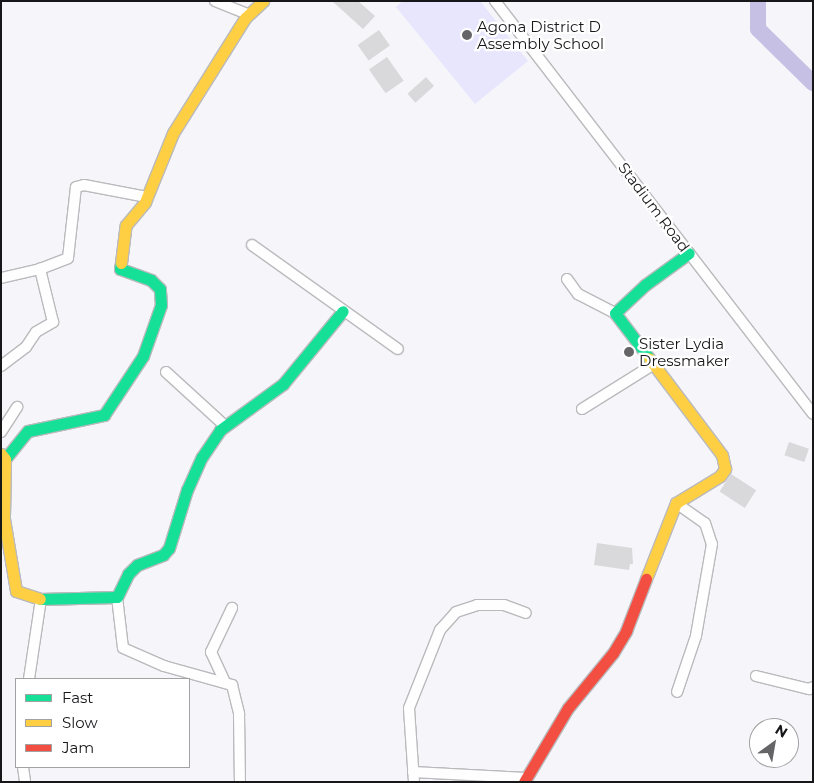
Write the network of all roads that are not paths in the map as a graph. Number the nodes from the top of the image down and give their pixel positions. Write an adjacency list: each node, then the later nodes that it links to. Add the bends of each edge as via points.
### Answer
1 (215, 1): 4 (street)
2 (262, 1): 4 (street)
3 (495, 1): 7 (street, Stadium Road)
4 (248, 14): 5 (street, via 170,139)
5 (147, 197): 8 (street, via 76,186 70,254 64,261); 22 (street, via 126,225 119,267 151,280 160,289 161,306 143,356 104,415 28,431)
6 (252, 245): 11 (street)
7 (689, 253): 12 (street, via 645,285); 19 (street, Stadium Road)
8 (40, 269): 9 (street); 15 (street, via 54,322 36,332 26,347)
9 (1, 278)
10 (567, 279): 12 (street, via 578,294)
11 (343, 312): 13 (street); 20 (street, via 283,384 252,409)
12 (615, 313): 14 (street)
13 (398, 348)
14 (654, 364): 18 (street); 23 (street, via 725,461 720,476)
15 (1, 366)
16 (166, 372): 20 (street)
17 (17, 407): 21 (street)
18 (582, 409)
19 (813, 414)
20 (224, 425): 26 (street, via 202,457 187,490 169,548 163,555 132,569)
21 (1, 432)
22 (3, 456): 24 (street)
23 (676, 503): 34 (street, via 705,523 712,544 696,636); 37 (street, via 626,631 608,660 568,708)
24 (2, 519): 25 (street)
25 (4, 540): 27 (street, via 16,592)
26 (117, 597): 27 (street); 32 (street, via 123,648 164,666)
27 (41, 599): 31 (street)
28 (232, 608): 32 (street, via 212,644 211,652)
29 (526, 613): 36 (street, via 504,605 477,605 456,612 440,630 408,708)
30 (756, 676): 33 (street, via 809,689)
31 (29, 678)
32 (224, 680): 39 (street, via 235,691 239,714)
33 (813, 686)
34 (677, 692)
35 (23, 768): 38 (street)
36 (414, 777): 37 (street)
37 (525, 780)
38 (25, 782)
39 (240, 782)

